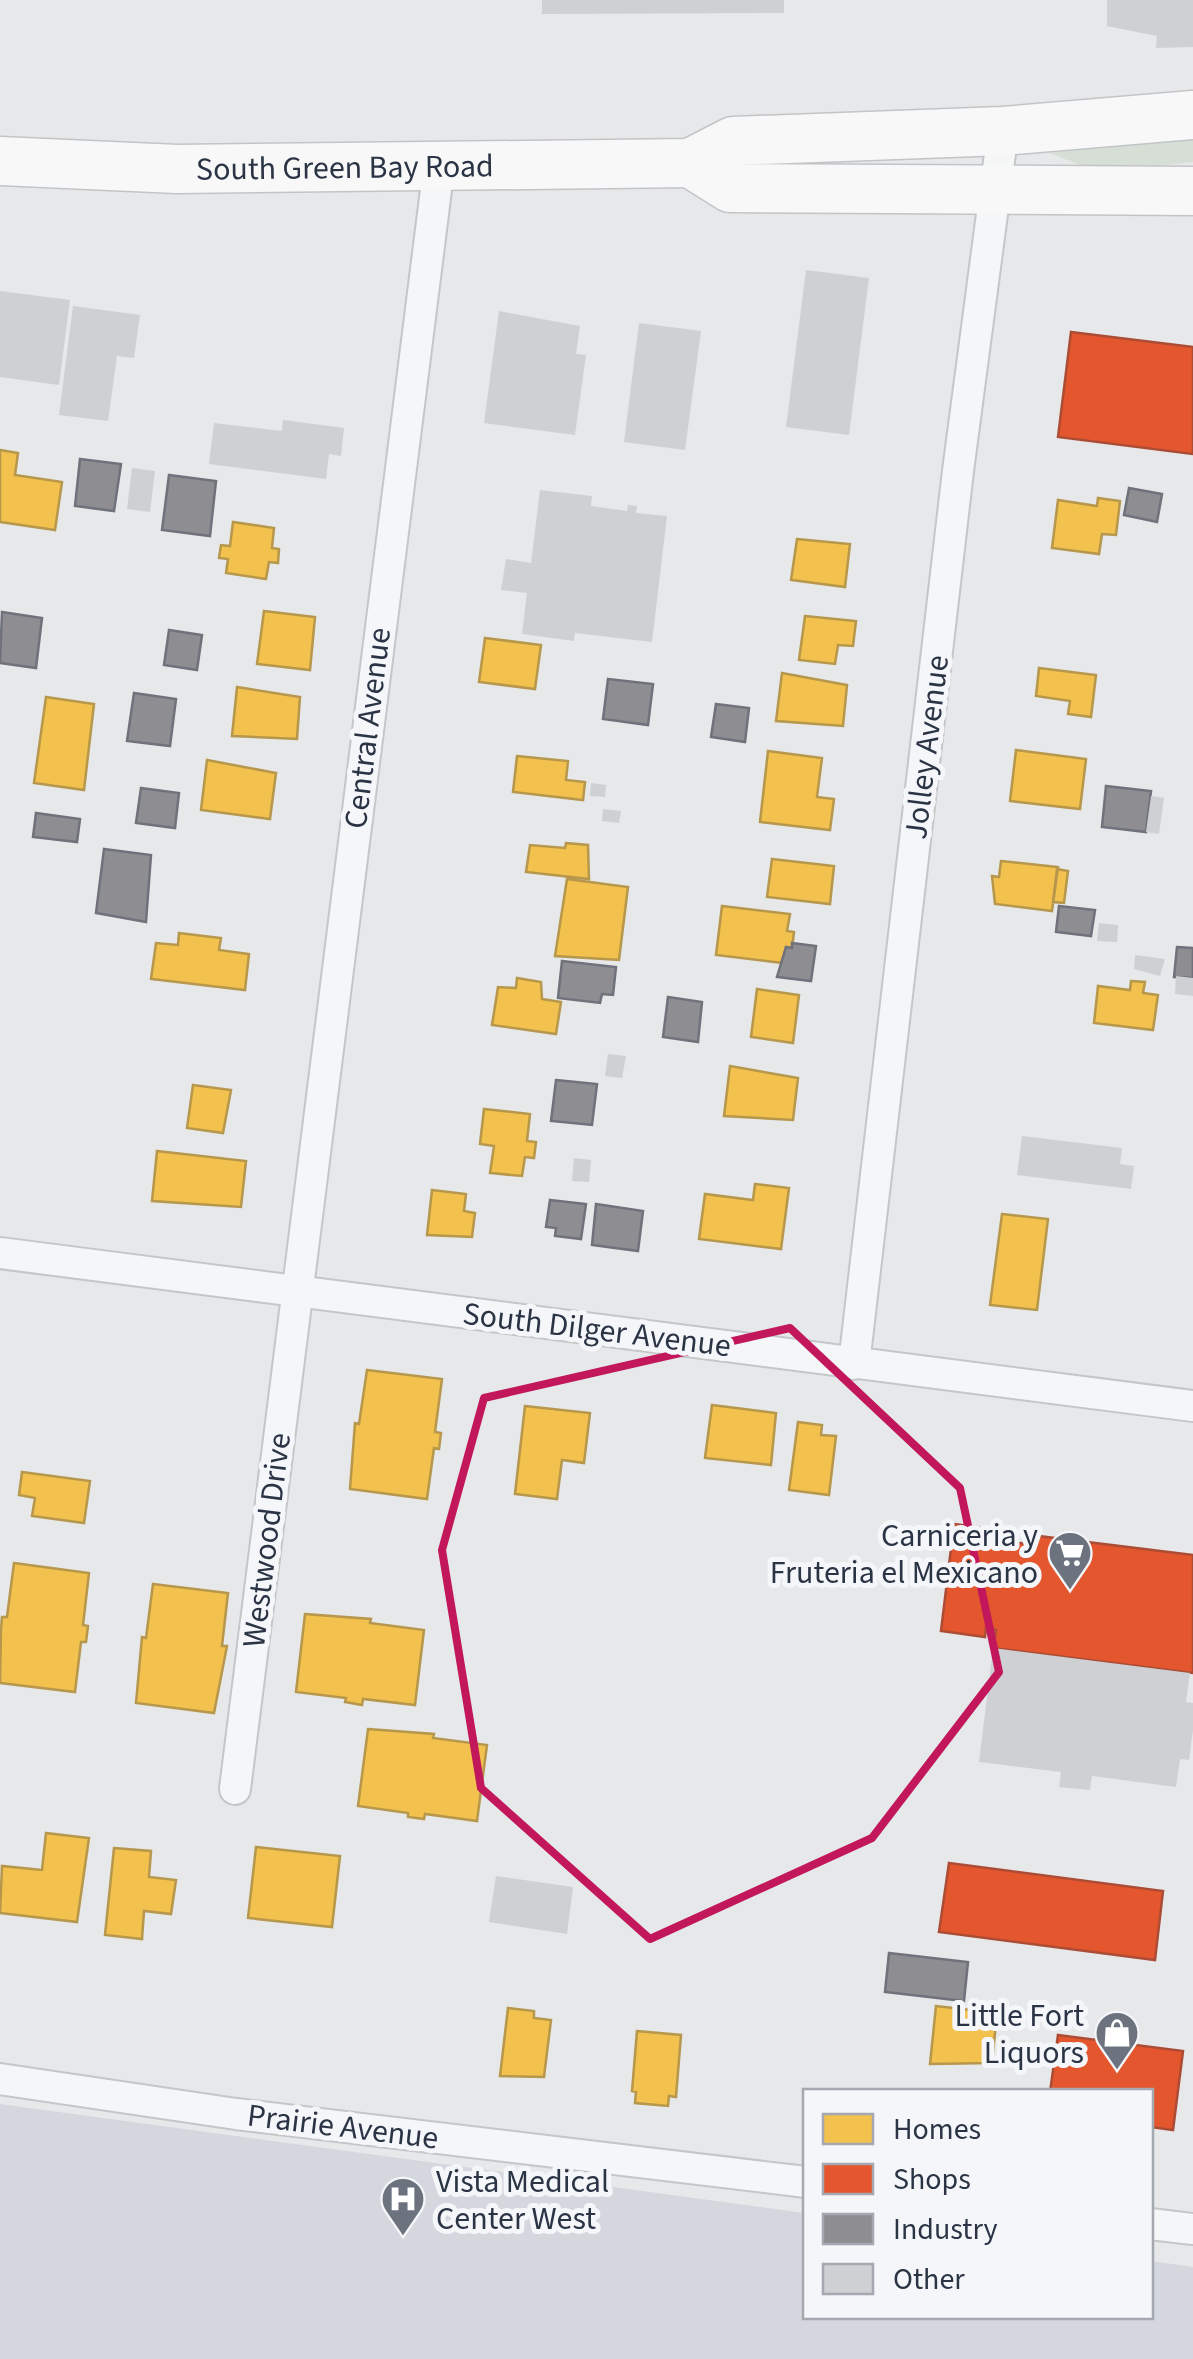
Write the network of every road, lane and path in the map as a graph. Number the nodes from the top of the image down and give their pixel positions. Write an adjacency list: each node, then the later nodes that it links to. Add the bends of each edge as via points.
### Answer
1 (1193, 116): 2 (main road, South Green Bay Road)
2 (1003, 131): 4 (main road, South Green Bay Road, via 733,141); 6 (street, Jolley Avenue)
3 (0, 161): 5 (main road, South Green Bay Road, via 177,169)
4 (690, 163): 5 (main road, South Green Bay Road); 6 (main road, via 730,188)
5 (438, 166): 9 (street, Central Avenue)
6 (996, 190): 7 (main road); 10 (street, Jolley Avenue)
7 (1193, 192)
8 (0, 1253): 9 (street, South Dilger Avenue)
9 (296, 1291): 10 (street, South Dilger Avenue); 12 (street, Westwood Drive)
10 (854, 1364): 11 (street, South Dilger Avenue)
11 (1193, 1406)
12 (235, 1788)
13 (0, 2079): 14 (street, Prairie Avenue)
14 (803, 2182)
15 (1153, 2224): 16 (street)
16 (1193, 2229)

